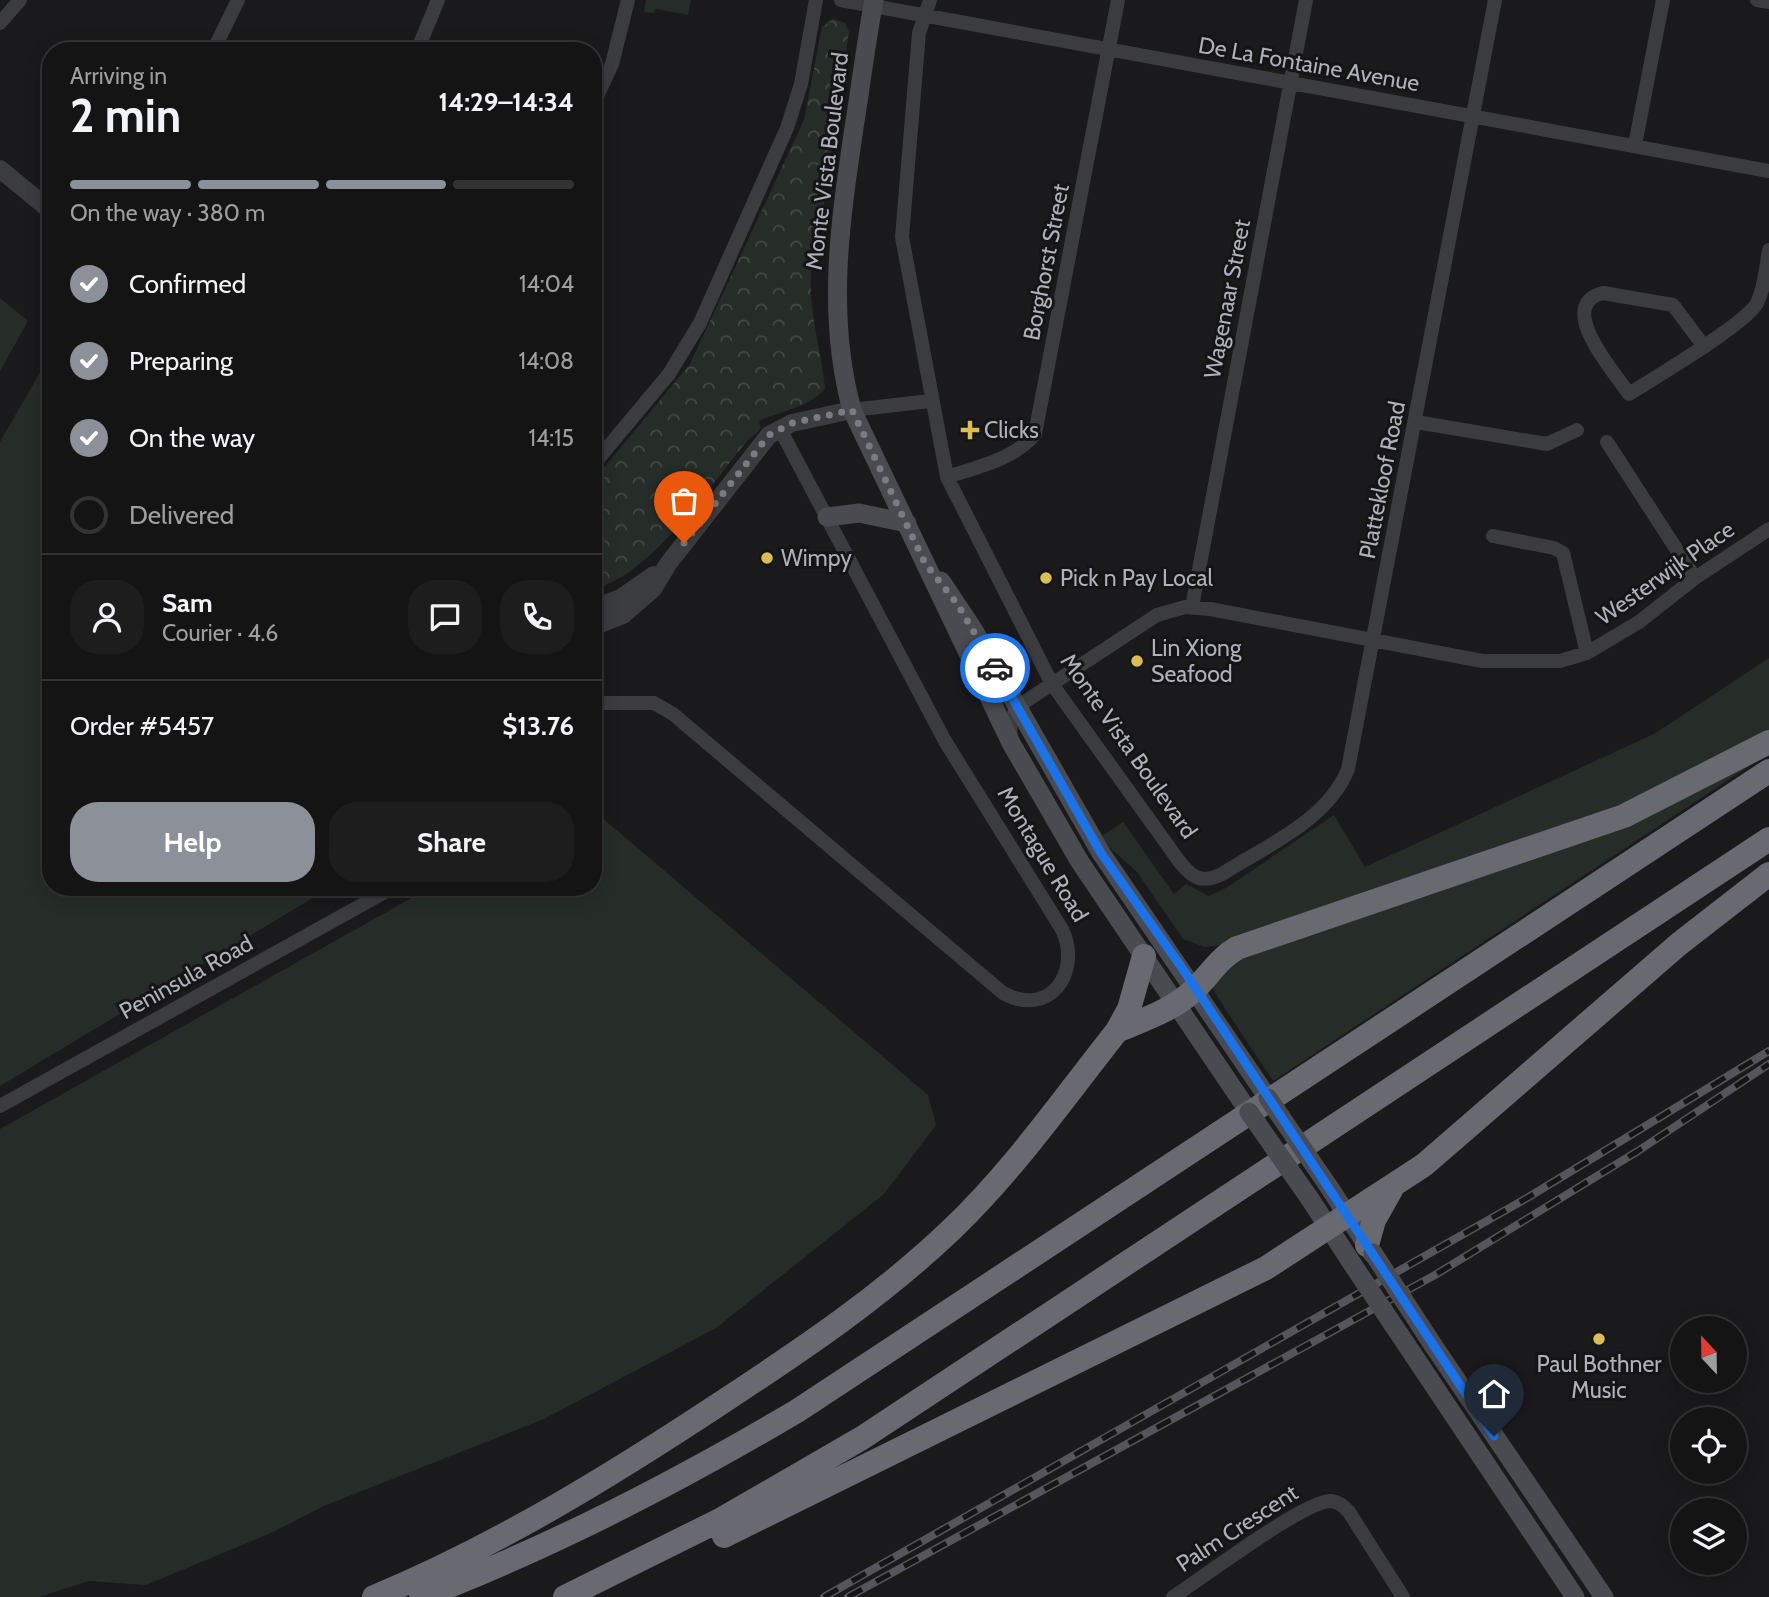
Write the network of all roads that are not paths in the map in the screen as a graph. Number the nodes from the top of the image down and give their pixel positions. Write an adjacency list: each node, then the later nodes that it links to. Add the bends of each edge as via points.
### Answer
1 (20, 0): 16 (street)
2 (239, 0): 17 (street)
3 (438, 0): 18 (street)
4 (628, 0): 20 (street, via 615,54)
5 (816, 0): 35 (street, Monte Vista Boulevard, via 801,84 787,128 699,323 669,374)
6 (841, 0): 14 (street, De La Fontaine Avenue)
7 (930, 0): 15 (street, Monte Vista Boulevard)
8 (1118, 0): 19 (street, Borghorst Street)
9 (1307, 0): 21 (street, Wagenaar Street)
10 (1495, 0): 22 (street, Plattekloof Road)
11 (1663, 0): 23 (street)
12 (1757, 0): 13 (street)
13 (1769, 2)
14 (873, 3): 15 (street, De La Fontaine Avenue); 30 (main road, Monte Vista Boulevard, via 837,253 836,302)
15 (923, 17): 19 (street, De La Fontaine Avenue); 29 (street, Monte Vista Boulevard, via 902,237)
16 (0, 23)
17 (218, 42)
18 (421, 42)
19 (1109, 49): 21 (street, De La Fontaine Avenue); 36 (street, Borghorst Street, via 1035,434 1010,454)
20 (602, 84)
21 (1291, 84): 22 (street, De La Fontaine Avenue); 45 (street, Wagenaar Street)
22 (1473, 117): 23 (street, De La Fontaine Avenue); 31 (street, Plattekloof Road)
23 (1635, 145): 25 (street, De La Fontaine Avenue)
24 (0, 169): 26 (street)
25 (1769, 171)
26 (42, 204)
27 (1769, 250): 28 (street, via 1756,304)
28 (1703, 345): 28 (street, via 1679,311 1665,303 1603,293 1594,295 1584,309 1585,327 1629,394)
29 (930, 401): 30 (street); 36 (street, Monte Vista Boulevard)
30 (852, 410): 32 (street); 38 (main road, Monte Vista Boulevard)
31 (1416, 422): 33 (street, via 1547,444); 47 (street, Plattekloof Road)
32 (780, 429): 37 (street, Montague Road); 42 (street, via 758,448)
33 (1577, 430)
34 (1607, 442): 43 (street)
35 (602, 454)
36 (947, 477): 49 (street, Monte Vista Boulevard)
37 (827, 517): 38 (main road, via 859,513); 50 (street, Montague Road, via 945,740 1063,931 1070,961 1060,984 1049,994 1018,1001 1003,993 665,709 640,702)
38 (907, 523): 41 (main road, Monte Vista Boulevard)
39 (1769, 529): 43 (street, Westerwijk Place)
40 (1493, 536): 48 (street, via 1563,553)
41 (925, 563): 51 (main road, Monte Vista Boulevard, via 958,605); 53 (main road, Monte Vista Boulevard)
42 (668, 564): 44 (street, via 621,598); 46 (street, via 636,607)
43 (1695, 578): 48 (street, Westerwijk Place, via 1639,622)
44 (602, 605)
45 (1192, 607): 47 (street, Westerwijk Place); 49 (street, via 1150,619)
46 (602, 624)
47 (1374, 641): 48 (street, Westerwijk Place, via 1482,660 1539,663); 56 (street, Plattekloof Road, via 1348,769 1334,797 1222,874 1206,881)
48 (1587, 653)
49 (1052, 684): 51 (street); 56 (street, Monte Vista Boulevard)
50 (602, 703)
51 (1017, 707): 53 (street, via 1010,722); 60 (main road, Monte Vista Boulevard, via 1101,853)
52 (1769, 742): 60 (highway, via 1624,816 1237,948 1215,964)
53 (1011, 743): 59 (main road, Monte Vista Boulevard, via 1080,862)
54 (1769, 771): 68 (highway, via 804,1407 618,1509)
55 (1769, 839): 69 (highway, via 862,1438 736,1512)
56 (1190, 873)
57 (1769, 874): 64 (highway, via 1679,944)
58 (378, 896): 63 (street, Peninsula Road)
59 (1144, 956): 61 (main road, Monte Vista Boulevard); 62 (highway, via 1129,1009)
60 (1196, 989): 61 (highway); 65 (main road, Monte Vista Boulevard, bridge, via 1329,1187)
61 (1175, 1005): 62 (highway); 65 (main road, Monte Vista Boulevard, bridge, via 1310,1199)
62 (1117, 1031): 67 (highway, via 998,1182 922,1258 850,1316 584,1491)
63 (0, 1106)
64 (1392, 1188): 65 (highway); 66 (highway, via 1374,1220)
65 (1338, 1222): 66 (main road); 70 (highway, via 1266,1268 646,1575)
66 (1364, 1255): 73 (main road, bridge, via 1414,1356); 74 (main road, bridge, via 1433,1345)
67 (374, 1597)
68 (421, 1597)
69 (565, 1597)
70 (591, 1597)
71 (1173, 1597): 72 (street, Palm Crescent, via 1302,1512 1329,1501 1342,1504 1349,1512)
72 (1403, 1597)
73 (1574, 1597)
74 (1604, 1597)

